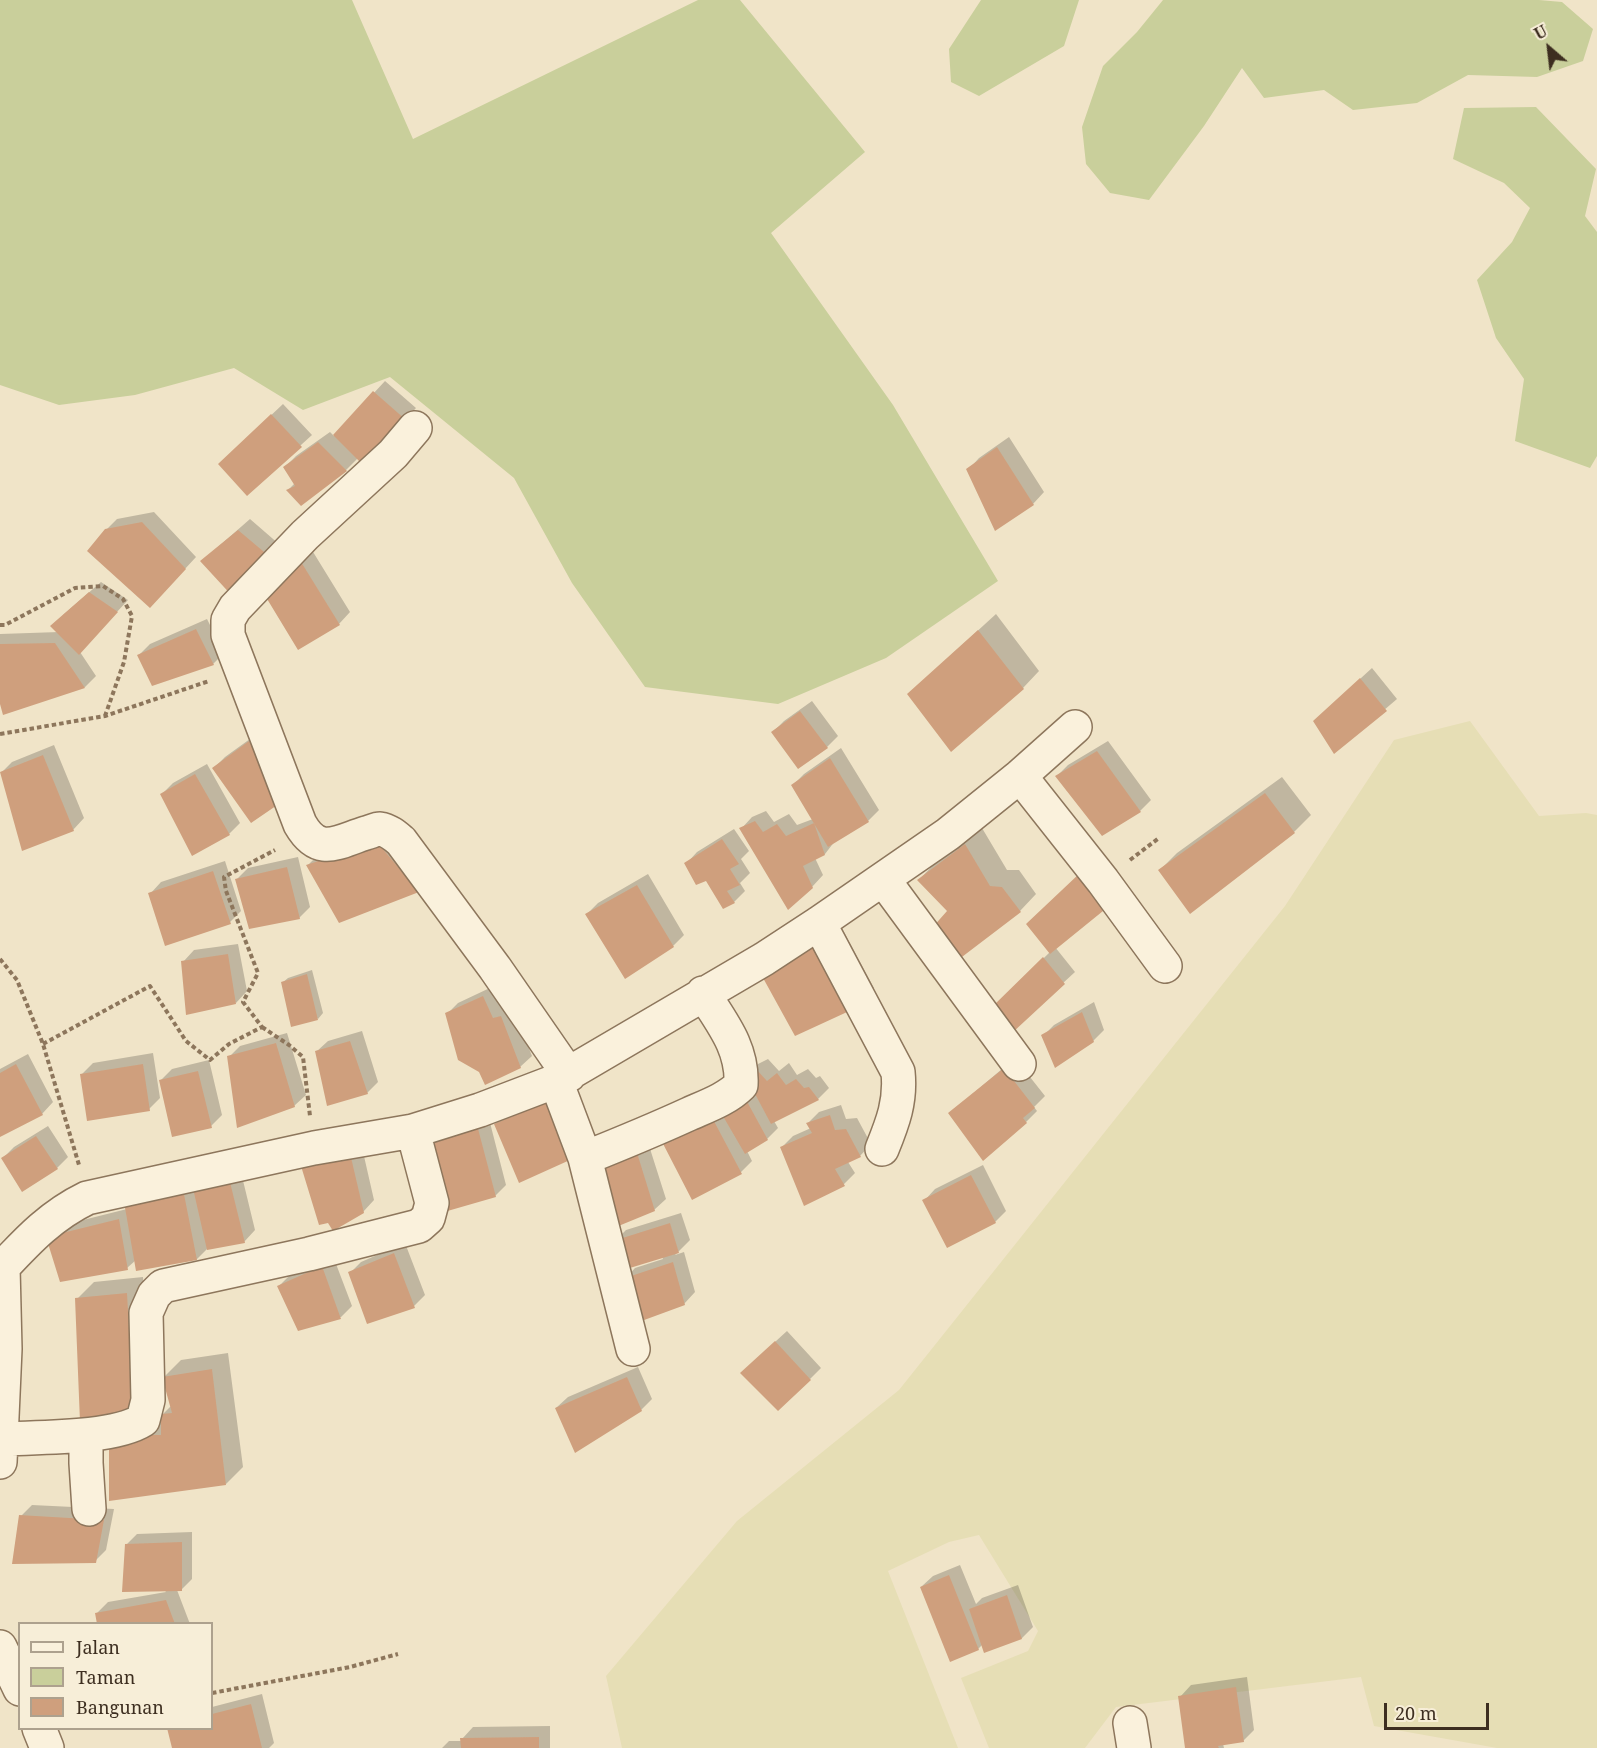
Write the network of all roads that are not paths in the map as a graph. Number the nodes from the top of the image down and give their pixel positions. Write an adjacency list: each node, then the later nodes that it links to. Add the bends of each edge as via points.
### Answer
1 (415, 428): 9 (street, via 235,608 228,620 228,635 308,837 317,844 328,845 380,829 401,841 495,968)
2 (1076, 727): 3 (street)
3 (1020, 776): 4 (street, via 948,834); 6 (street)
4 (883, 879): 5 (street); 8 (street)
5 (819, 923): 7 (street); 11 (street, via 898,1072 900,1090)
6 (1166, 966)
7 (703, 993): 9 (street); 12 (street, via 732,1039 741,1061 741,1085 705,1107)
8 (1018, 1064)
9 (563, 1078): 10 (street); 12 (street)
10 (413, 1131): 13 (street, via 314,1148 87,1198 32,1235); 15 (street, via 432,1203 428,1218 419,1226 163,1286 146,1313 148,1400 143,1420 134,1426)
11 (882, 1149)
12 (585, 1158): 14 (street)
13 (2, 1268): 16 (street, via 5,1349)
14 (633, 1349)
15 (86, 1435): 16 (street); 17 (street)
16 (1, 1451)
17 (89, 1509)
18 (0, 1647): 19 (street)
19 (18, 1685)
20 (40, 1730): 21 (street)
21 (47, 1748)

